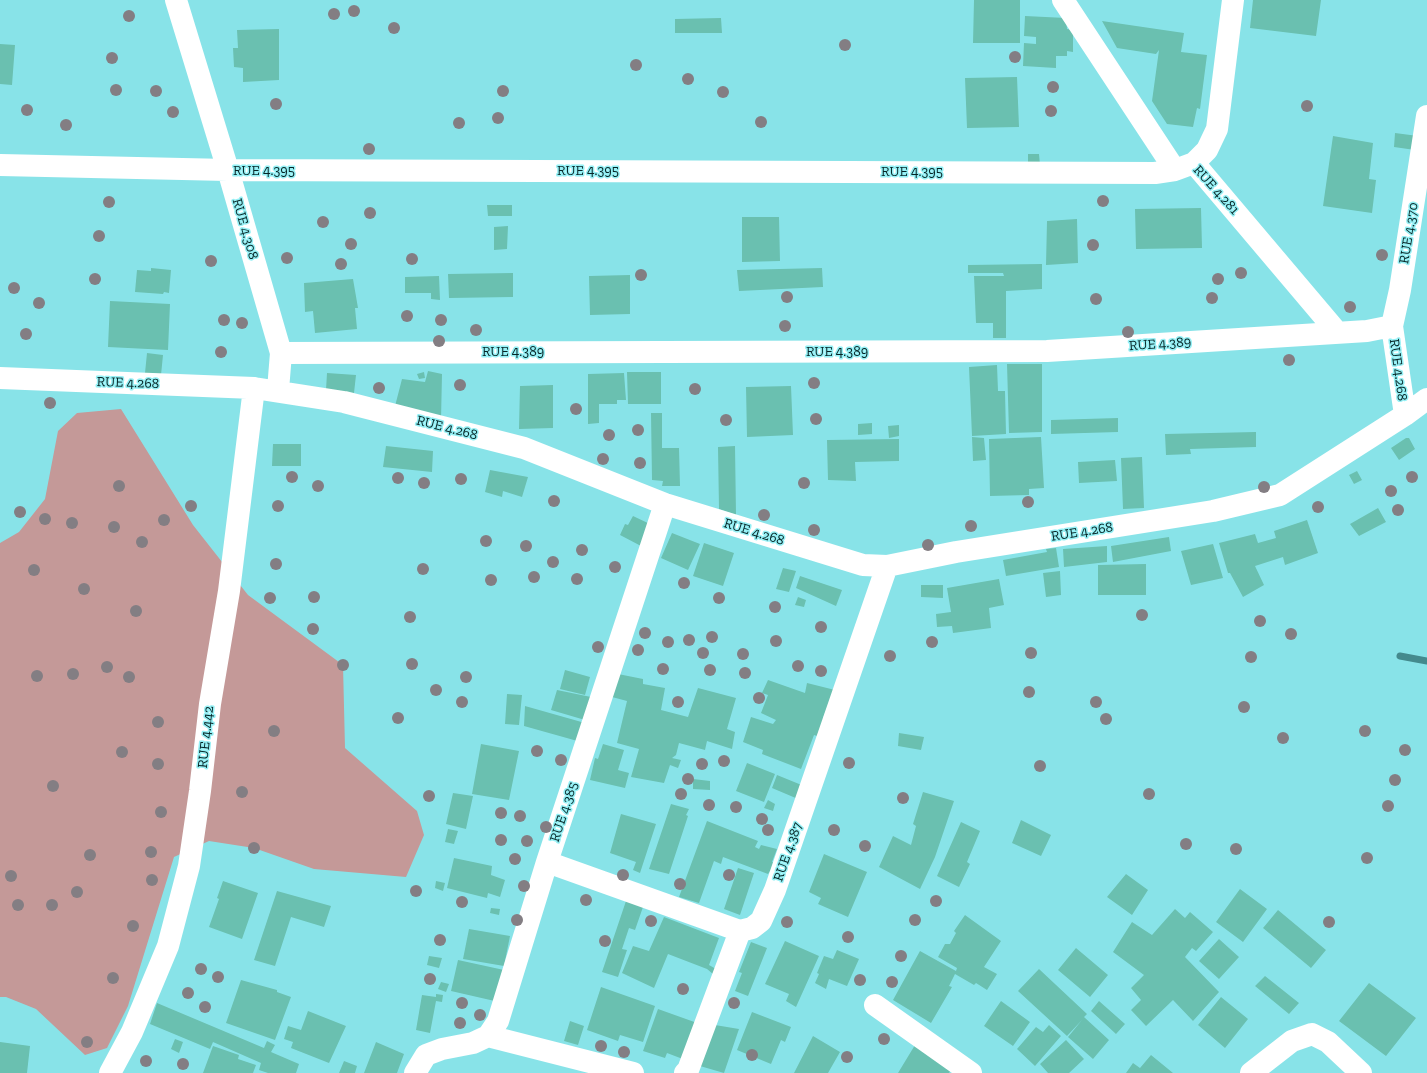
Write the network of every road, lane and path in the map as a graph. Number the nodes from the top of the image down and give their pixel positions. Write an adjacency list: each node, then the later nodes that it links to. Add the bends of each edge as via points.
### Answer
1 (176, 0): 7 (street, RUE 4.308)
2 (1063, 0): 6 (street, RUE 4.281)
3 (1233, 0): 6 (street, via 1217,129 1206,150)
4 (1427, 116): 8 (street, RUE 4.370)
5 (0, 165): 7 (street, RUE 4.395)
6 (1185, 166): 7 (street, RUE 4.395, via 1155,173); 9 (street, RUE 4.281)
7 (228, 170): 10 (street, RUE 4.308)
8 (1392, 326): 9 (street, RUE 4.389, via 1367,331); 15 (street, RUE 4.268)
9 (1336, 332): 10 (street, RUE 4.389, via 1047,351)
10 (280, 353): 13 (street, RUE 4.308)
11 (0, 378): 12 (street, RUE 4.268)
12 (254, 388): 13 (street, RUE 4.268); 22 (street, RUE 4.442, via 229,592 210,704 188,866 168,946)
13 (278, 390): 16 (street, RUE 4.268, via 344,402 524,448)
14 (1427, 399): 15 (street)
15 (1405, 415): 17 (street, RUE 4.268, via 1280,495 1213,511 956,552)
16 (665, 504): 17 (street, RUE 4.268, via 863,565); 18 (street, RUE 4.385)
17 (887, 566): 19 (street, RUE 4.387, via 775,890 761,921 752,928)
18 (547, 862): 19 (street); 21 (street, RUE 4.385, via 498,1021)
19 (740, 931): 25 (street)
20 (875, 1005): 26 (street)
21 (488, 1036): 23 (street, via 473,1043 426,1055); 24 (street)
22 (116, 1071)
23 (415, 1073)
24 (633, 1073)
25 (685, 1073)
26 (971, 1073)
27 (1251, 1073): 28 (street, via 1292,1041 1312,1034 1328,1042)
28 (1361, 1073)

